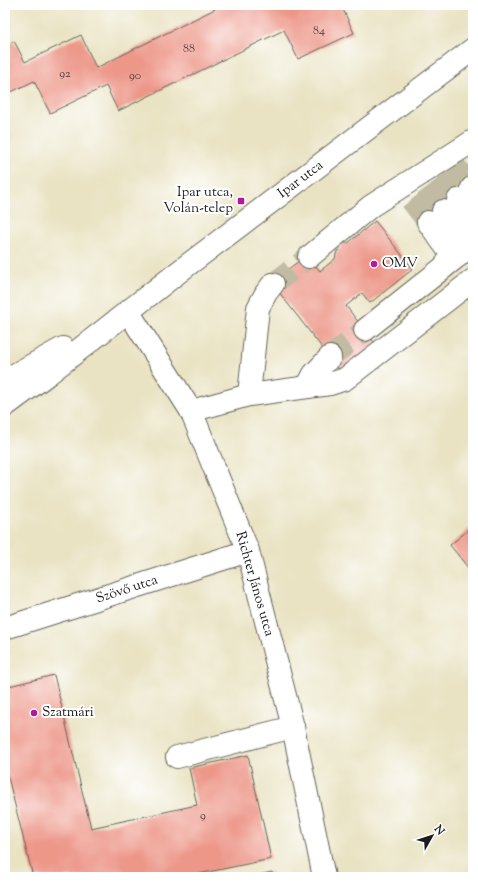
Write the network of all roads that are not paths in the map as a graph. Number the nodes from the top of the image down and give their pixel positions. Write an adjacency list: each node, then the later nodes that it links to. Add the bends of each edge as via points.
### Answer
1 (473, 49): 9 (street, Ipar utca)
2 (473, 141): 6 (street, via 429,177 371,206)
3 (455, 202): 4 (street); 5 (street, via 448,261)
4 (473, 220)
5 (464, 251): 10 (street)
6 (308, 257)
7 (473, 280): 13 (street, via 352,375 337,382)
8 (273, 284): 14 (street, via 258,308)
9 (128, 311): 12 (street, Ipar utca); 15 (street, Ipar utca); 16 (street, Richter János utca)
10 (365, 330)
11 (330, 357): 13 (street, via 314,374)
12 (5, 380)
13 (307, 387): 14 (street)
14 (249, 395): 16 (street)
15 (5, 406)
16 (190, 411): 17 (street, Richter János utca)
17 (248, 551): 18 (street, Szövő utca); 19 (street, Richter János utca)
18 (5, 628)
19 (293, 727): 20 (street); 21 (street, Richter János utca)
20 (177, 757)
21 (324, 877)

